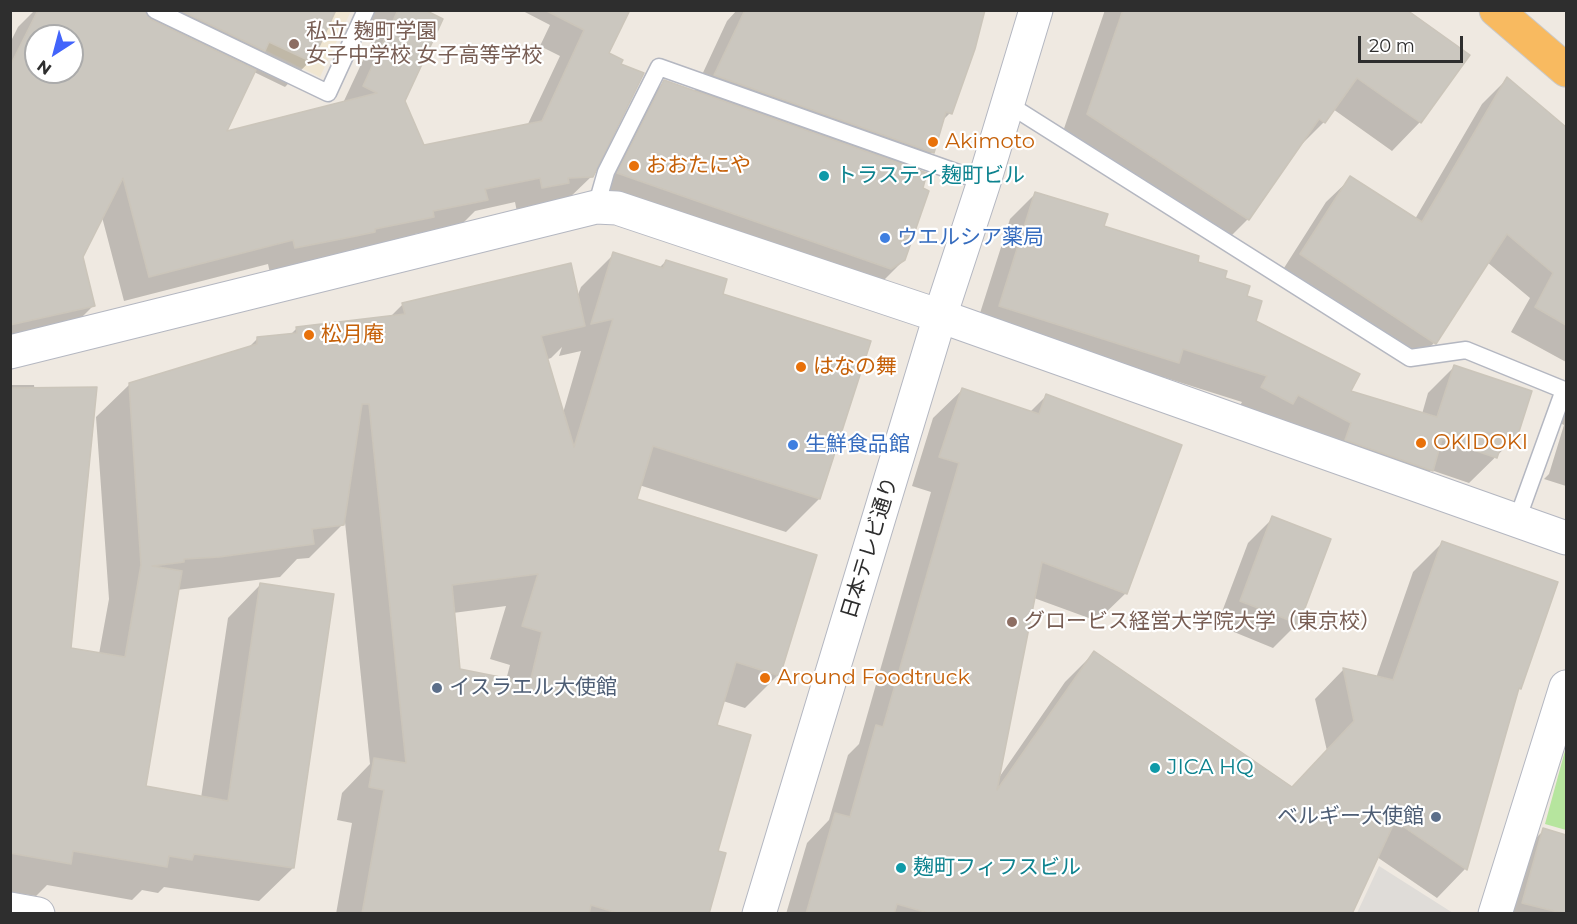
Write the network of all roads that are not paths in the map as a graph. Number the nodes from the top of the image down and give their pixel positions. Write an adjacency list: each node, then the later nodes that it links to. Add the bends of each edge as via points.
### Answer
1 (155, 10): 2 (lane, via 328,93)
2 (366, 10)
3 (1036, 10): 6 (street, 日本テレビ通り)
4 (1496, 10): 5 (highway)
5 (1566, 70)
6 (1008, 104): 7 (street, 日本テレビ通り); 11 (lane, via 1410,357 1466,350 1564,390)
7 (984, 182): 8 (lane, via 659,67 606,172); 9 (street, 日本テレビ通り)
8 (596, 207): 9 (street, via 617,208); 10 (street)
9 (940, 316): 11 (street); 16 (street, 日本テレビ通り)
10 (10, 352)
11 (1517, 520): 12 (street)
12 (1566, 538)
13 (1566, 687): 17 (street)
14 (10, 909): 15 (street)
15 (38, 914)
16 (759, 914)
17 (1495, 914)

